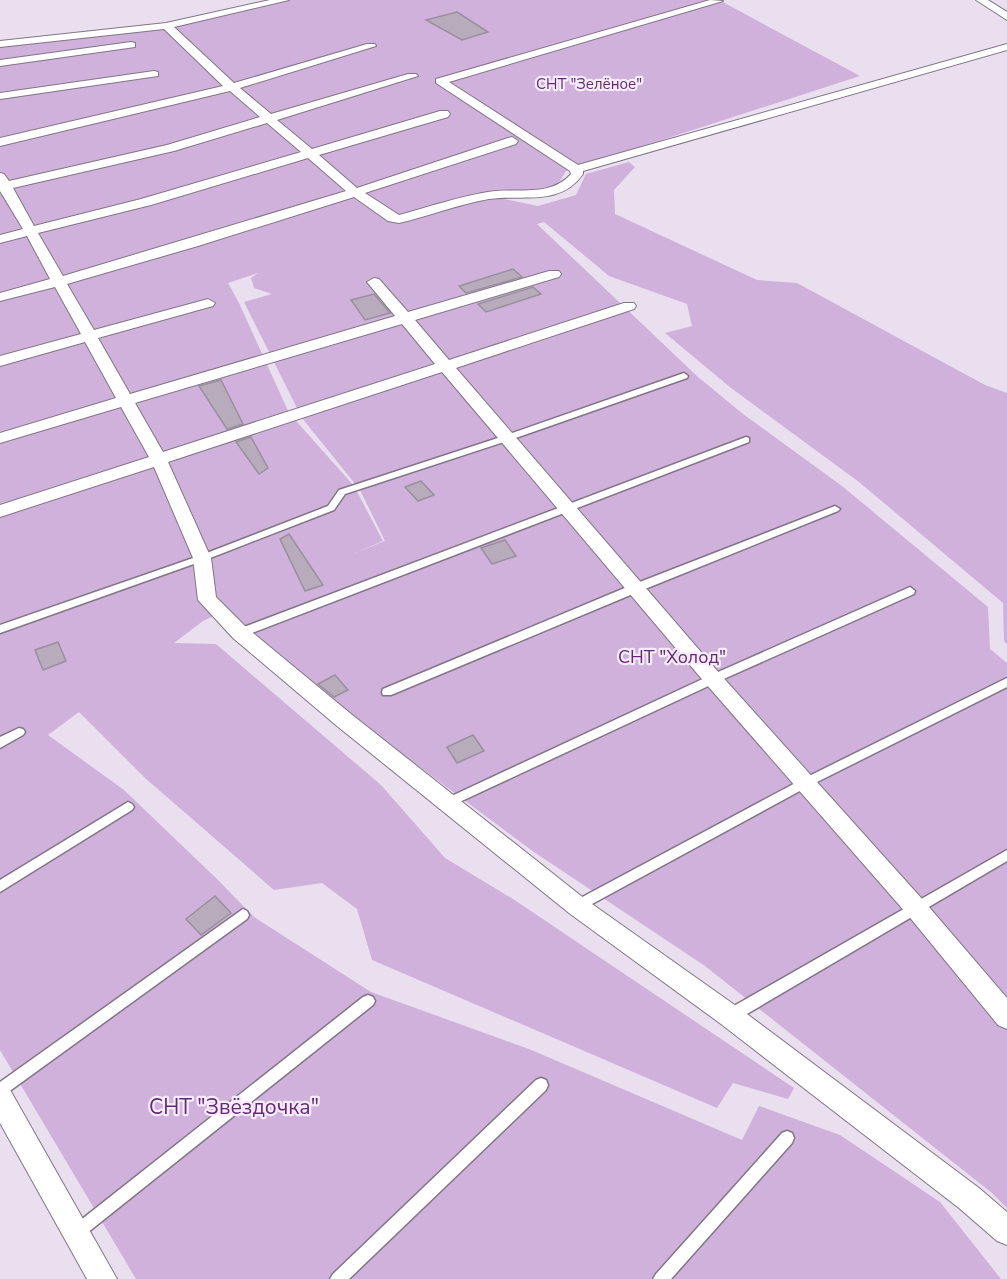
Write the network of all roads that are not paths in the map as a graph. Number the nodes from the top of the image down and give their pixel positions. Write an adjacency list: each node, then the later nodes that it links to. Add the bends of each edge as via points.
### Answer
1 (284, 0): 5 (street)
2 (981, 0): 4 (street)
3 (718, 2): 20 (street, via 440,81)
4 (1007, 16)
5 (166, 26): 6 (street); 13 (street)
6 (0, 44)
7 (131, 45): 10 (street)
8 (371, 46): 13 (street)
9 (1007, 47): 20 (street)
10 (0, 63)
11 (154, 74): 14 (street)
12 (412, 76): 16 (street)
13 (232, 87): 16 (street); 18 (street)
14 (0, 96)
15 (444, 114): 19 (street)
16 (270, 118): 19 (street); 21 (street, via 170,148)
17 (512, 141): 22 (street)
18 (0, 142)
19 (313, 154): 22 (street); 23 (street)
20 (576, 169): 22 (street, via 573,180 560,188 525,197 490,195 399,219)
21 (2, 183): 23 (street)
22 (356, 193): 26 (street)
23 (29, 231): 24 (street); 26 (street)
24 (0, 239)
25 (554, 274): 31 (street)
26 (61, 281): 28 (street); 32 (street)
27 (374, 282): 31 (street)
28 (0, 297)
29 (208, 303): 32 (street)
30 (629, 306): 34 (street)
31 (406, 319): 34 (street); 36 (street)
32 (89, 337): 33 (street); 36 (street)
33 (0, 361)
34 (446, 365): 38 (street); 40 (street)
35 (684, 376): 38 (lane)
36 (125, 401): 37 (street); 40 (street)
37 (0, 438)
38 (507, 438): 41 (street); 44 (lane, via 342,492 331,508)
39 (746, 440): 41 (lane)
40 (159, 460): 43 (street); 44 (street)
41 (568, 509): 45 (street); 48 (lane)
42 (835, 509): 45 (lane)
43 (0, 511)
44 (202, 558): 47 (lane); 48 (street, via 207,600)
45 (636, 588): 49 (street); 51 (lane)
46 (910, 591): 49 (lane)
47 (0, 629)
48 (240, 633): 55 (street)
49 (713, 679): 54 (street); 55 (lane)
50 (1007, 682): 54 (lane)
51 (387, 692)
52 (19, 732): 53 (lane)
53 (0, 743)
54 (805, 783): 59 (lane); 60 (street)
55 (447, 803): 59 (street)
56 (128, 807): 58 (lane)
57 (1007, 855): 60 (lane)
58 (0, 887)
59 (577, 906): 63 (street)
60 (915, 908): 63 (lane); 64 (street)
61 (243, 915): 66 (lane)
62 (368, 1001): 70 (lane)
63 (730, 1016): 69 (street)
64 (1007, 1017)
65 (541, 1085): 72 (lane)
66 (0, 1091)
67 (0, 1097): 70 (street)
68 (787, 1138): 73 (lane)
69 (1007, 1231)
70 (77, 1232): 71 (street)
71 (103, 1279)
72 (338, 1279)
73 (661, 1279)

